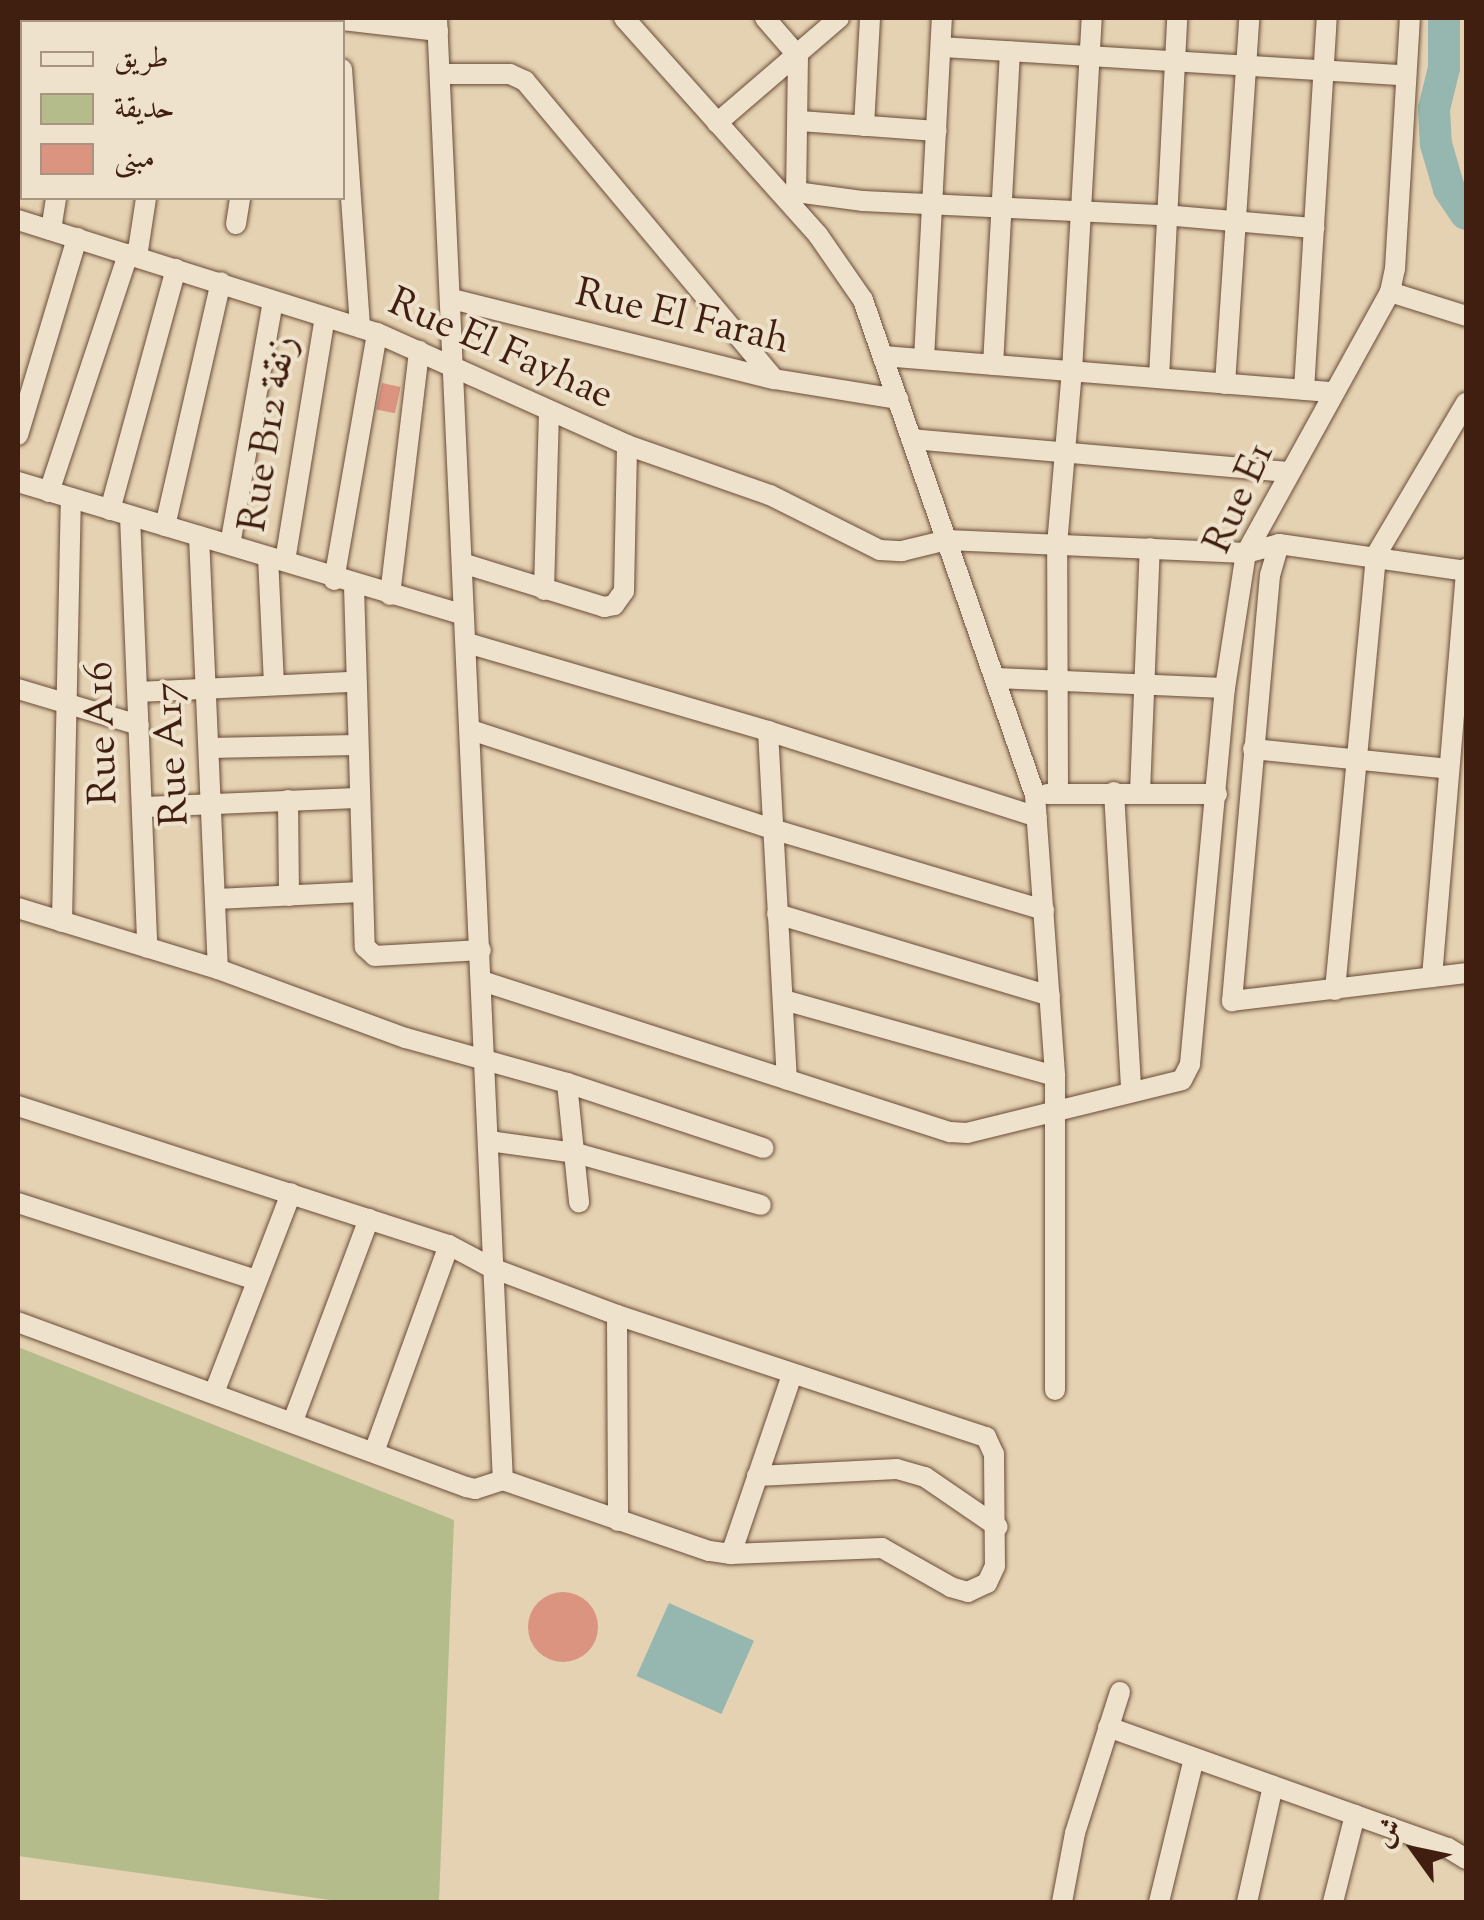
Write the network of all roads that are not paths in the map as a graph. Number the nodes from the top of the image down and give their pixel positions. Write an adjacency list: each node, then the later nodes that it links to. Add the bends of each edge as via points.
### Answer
1 (624, 18): 24 (street)
2 (765, 18): 15 (street)
3 (839, 18): 15 (street)
4 (870, 18): 25 (street)
5 (942, 18): 13 (street)
6 (1092, 18): 16 (street)
7 (1177, 18): 17 (street)
8 (1249, 18): 18 (street)
9 (1328, 18): 19 (street)
10 (1410, 18): 21 (street, Rue E1)
11 (345, 20): 12 (street)
12 (437, 24): 20 (street)
13 (941, 47): 14 (street); 26 (street)
14 (1010, 51): 16 (street); 32 (street)
15 (798, 56): 23 (street); 24 (street)
16 (1090, 56): 17 (street); 33 (street)
17 (1174, 62): 18 (street); 34 (street)
18 (1246, 66): 19 (street); 35 (street)
19 (1324, 72): 21 (street); 38 (street)
20 (441, 74): 45 (street); 57 (street, via 510,74 530,86)
21 (1405, 75): 44 (street, Rue E1)
22 (345, 99): 49 (street)
23 (800, 122): 25 (street); 27 (street)
24 (717, 123): 27 (street)
25 (864, 126): 26 (street)
26 (936, 131): 31 (street)
27 (791, 196): 31 (street); 51 (street, via 864,300)
28 (56, 200): 39 (street)
29 (146, 200): 41 (street)
30 (240, 200): 37 (street)
31 (931, 204): 32 (street); 52 (street)
32 (1002, 206): 33 (street); 53 (street)
33 (1081, 212): 34 (street); 55 (street)
34 (1164, 215): 35 (street); 56 (street)
35 (1236, 221): 38 (street); 58 (street)
36 (18, 222): 39 (street, Rue El Fayhae)
37 (236, 224)
38 (1314, 228): 59 (street)
39 (51, 230): 40 (street, Rue El Fayhae)
40 (76, 238): 41 (street, Rue El Fayhae); 64 (street)
41 (132, 256): 42 (street, Rue El Fayhae); 70 (street)
42 (176, 270): 43 (street, Rue El Fayhae); 72 (street, Rue A16)
43 (221, 282): 46 (street, Rue El Fayhae); 73 (street)
44 (1390, 292): 47 (street); 60 (street, Rue E1)
45 (452, 299): 54 (street); 57 (street, Rue El Farah)
46 (273, 302): 48 (street, Rue El Fayhae); 78 (street)
47 (1466, 316)
48 (325, 318): 49 (street, Rue El Fayhae); 82 (street, Rue B12 زنقة)
49 (368, 330): 50 (street, Rue El Fayhae); 85 (street)
50 (419, 350): 54 (street, Rue El Fayhae); 87 (street)
51 (883, 356): 52 (street); 61 (street)
52 (924, 359): 53 (street)
53 (993, 365): 55 (street)
54 (453, 370): 63 (street, Rue El Fayhae); 83 (street)
55 (1072, 371): 56 (street); 67 (street)
56 (1158, 378): 58 (street)
57 (774, 379): 61 (street, Rue El Farah)
58 (1225, 384): 59 (street)
59 (1304, 390): 60 (street)
60 (1333, 392): 68 (street, Rue E1)
61 (898, 399): 65 (street)
62 (1466, 404): 81 (street)
63 (549, 412): 66 (street, Rue El Fayhae); 86 (street)
64 (18, 435)
65 (912, 439): 67 (street); 75 (street)
66 (627, 445): 75 (street, Rue El Fayhae, via 734,480 880,550); 86 (street, via 620,600 604,607)
67 (1065, 454): 68 (street); 76 (street)
68 (1290, 472): 80 (street, Rue E1)
69 (18, 482): 70 (street)
70 (49, 492): 71 (street)
71 (71, 498): 72 (street); 99 (street)
72 (120, 513): 73 (street); 98 (street, Rue A16)
73 (165, 526): 74 (street)
74 (199, 536): 78 (street); 95 (street, Rue A17)
75 (947, 540): 76 (street, Rue El Fayhae); 90 (street)
76 (1057, 544): 79 (street, Rue El Fayhae); 91 (street)
77 (1279, 544): 80 (street, Rue El Fayhae); 81 (street); 105 (street, via 1270,574)
78 (230, 546): 82 (street)
79 (1150, 548): 80 (street, Rue El Fayhae); 94 (street)
80 (1246, 553): 96 (street, Rue E1)
81 (1376, 555): 84 (street); 106 (street)
82 (276, 559): 85 (street); 93 (street, Rue B12 زنقة)
83 (462, 563): 86 (street); 88 (street)
84 (1466, 569): 107 (street)
85 (344, 583): 87 (street); 92 (street)
86 (544, 590)
87 (390, 595): 88 (street)
88 (463, 615): 89 (street)
89 (467, 643): 101 (street); 102 (street)
90 (995, 678): 91 (street); 112 (street)
91 (1060, 680): 94 (street); 108 (street)
92 (354, 682): 93 (street); 103 (street)
93 (274, 685): 95 (street)
94 (1142, 686): 96 (street); 110 (street)
95 (206, 688): 98 (street); 104 (street, Rue A17)
96 (1225, 688): 111 (street, Rue E1)
97 (18, 689): 99 (street)
98 (138, 692): 100 (street, Rue A16)
99 (64, 703): 100 (street); 125 (street)
100 (139, 725): 116 (street, Rue A16)
101 (471, 730): 118 (street); 127 (street)
102 (768, 730): 117 (street); 118 (street)
103 (356, 746): 104 (street); 113 (street)
104 (209, 748): 115 (street, Rue A17)
105 (1253, 749): 106 (street); 132 (street, via 1229,995 1237,1003)
106 (1356, 759): 107 (street); 132 (street)
107 (1449, 768): 130 (street)
108 (1058, 792): 109 (street); 112 (street)
109 (1114, 792): 110 (street); 139 (street)
110 (1140, 792): 111 (street)
111 (1217, 794): 139 (street, Rue E1, via 1190,1064 1175,1085)
112 (1035, 795): 117 (street)
113 (358, 798): 114 (street); 119 (street)
114 (288, 800): 115 (street); 120 (street)
115 (212, 804): 116 (street); 121 (street, Rue A17)
116 (142, 807): 126 (street, Rue A16)
117 (1037, 818): 123 (street)
118 (772, 830): 123 (street); 124 (street)
119 (361, 892): 120 (street); 127 (street, via 365,947 375,956)
120 (288, 896): 121 (street)
121 (216, 900): 128 (street, Rue A17)
122 (18, 908): 125 (street)
123 (1044, 910): 133 (street)
124 (778, 914): 133 (street); 134 (street)
125 (62, 922): 126 (street)
126 (147, 948): 128 (street)
127 (481, 950): 131 (street)
128 (218, 968): 135 (street, via 406,1038)
129 (1466, 973): 130 (street)
130 (1432, 977): 132 (street)
131 (482, 981): 135 (street); 137 (street)
132 (1335, 990)
133 (1050, 996): 136 (street)
134 (784, 1000): 136 (street); 137 (street)
135 (482, 1056): 138 (street); 142 (street)
136 (1055, 1076): 141 (street)
137 (786, 1079): 141 (street, via 950,1132)
138 (568, 1083): 143 (street); 144 (street)
139 (1131, 1091): 141 (street)
140 (18, 1106): 145 (street)
141 (1055, 1111): 156 (street)
142 (489, 1141): 144 (street); 151 (street)
143 (764, 1148)
144 (576, 1154): 146 (street); 148 (street)
145 (291, 1193): 149 (street); 152 (street)
146 (580, 1202)
147 (18, 1203): 152 (street)
148 (761, 1206)
149 (369, 1219): 150 (street); 158 (street)
150 (449, 1245): 151 (street); 159 (street)
151 (492, 1268): 153 (street); 161 (street)
152 (257, 1280): 157 (street)
153 (617, 1315): 155 (street); 162 (street)
154 (18, 1322): 157 (street)
155 (792, 1375): 160 (street); 163 (street, via 986,1436 994,1454)
156 (1056, 1390)
157 (214, 1393): 158 (street)
158 (292, 1421): 159 (street)
159 (374, 1452): 161 (street, via 475,1490)
160 (757, 1476): 163 (street, via 896,1469 925,1478); 164 (street)
161 (502, 1480): 162 (street)
162 (618, 1521): 164 (street)
163 (998, 1527): 164 (street, via 993,1576 968,1592 882,1548)
164 (730, 1554)
165 (1120, 1692): 166 (street)
166 (1108, 1727): 167 (street); 171 (street)
167 (1194, 1758): 168 (street); 172 (street)
168 (1272, 1786): 169 (street); 173 (street)
169 (1356, 1815): 170 (street); 174 (street)
170 (1466, 1860)
171 (1062, 1902)
172 (1160, 1902)
173 (1247, 1902)
174 (1332, 1902)

